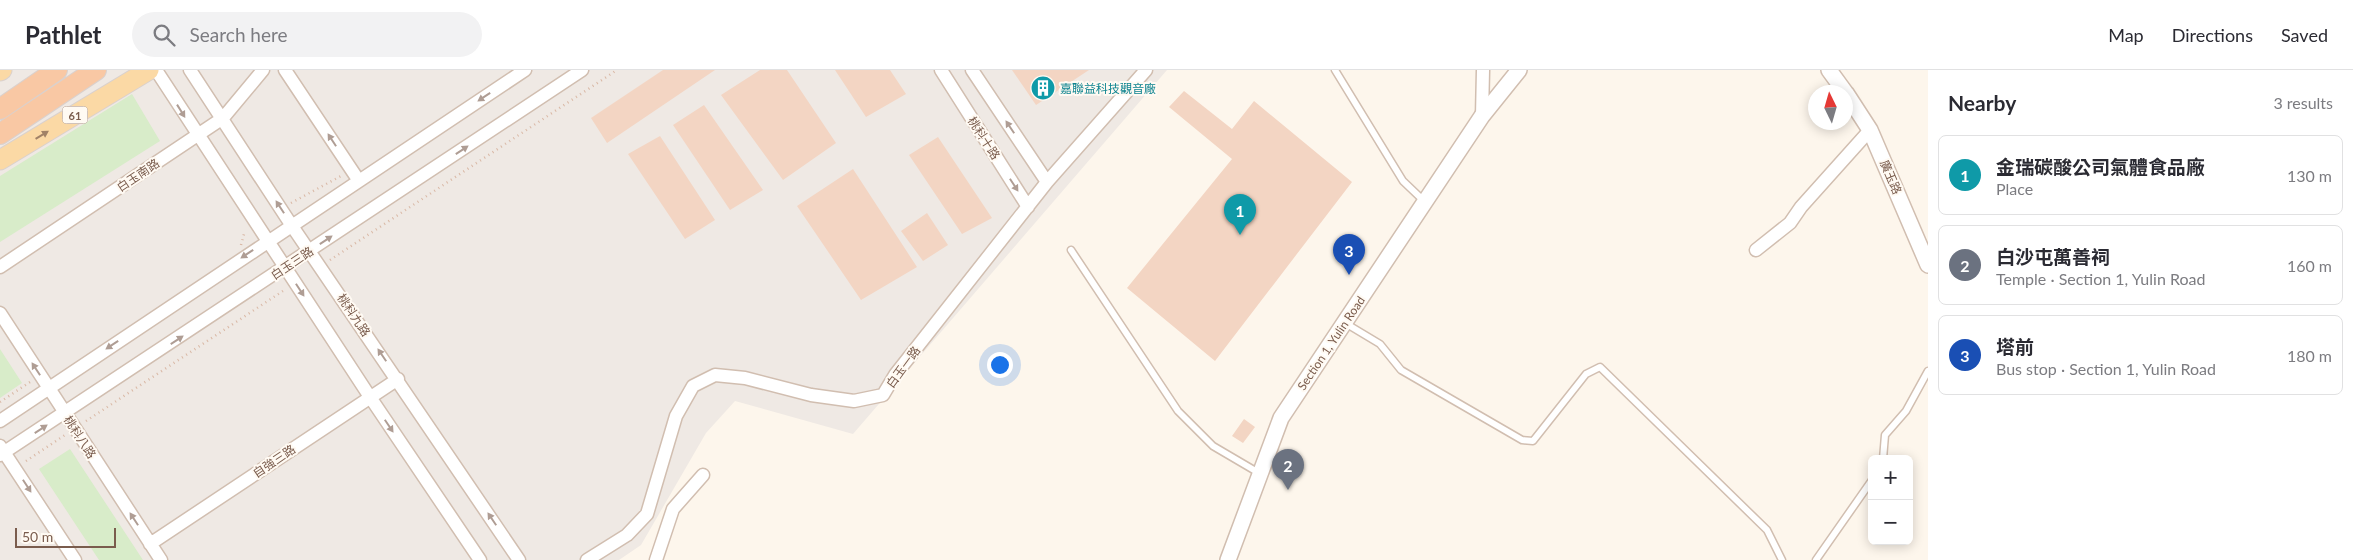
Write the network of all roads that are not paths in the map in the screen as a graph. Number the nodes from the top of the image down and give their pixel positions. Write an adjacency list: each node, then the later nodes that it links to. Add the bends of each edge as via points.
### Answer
1 (57, 70): 19 (highway)
2 (96, 70): 23 (highway, 61)
3 (149, 70): 25 (main road, 61, one-way to 3)
4 (156, 70): 24 (street, one-way to 24)
5 (190, 70): 21 (street, 桃科九路)
6 (263, 70): 21 (street, 白玉南路)
7 (285, 70): 26 (street, one-way to 7)
8 (525, 70): 26 (street, one-way to 26)
9 (582, 70): 32 (street, 白玉三路, one-way to 9)
10 (940, 70): 29 (street, 桃科十路, one-way to 29)
11 (972, 70): 27 (street, one-way to 11)
12 (1146, 70): 27 (street, 白玉一路)
13 (1335, 70): 28 (lane, via 1403,181)
14 (1483, 70): 20 (street)
15 (1519, 70): 20 (street, Section 1, Yulin Road)
16 (1829, 70): 17 (street, 廣玉路)
17 (1839, 85)
18 (1853, 105): 22 (street, 廣玉路)
19 (0, 109)
20 (1482, 116): 28 (street, Section 1, Yulin Road)
21 (223, 118): 24 (street, 白玉南路); 30 (street, 桃科九路, one-way to 21)
22 (1870, 130): 34 (street, via 1800,207 1790,223); 35 (street, 廣玉路)
23 (0, 134)
24 (197, 136): 31 (street); 36 (street, 白玉南路)
25 (0, 160)
26 (358, 181): 30 (street)
27 (1047, 182): 29 (street, 白玉一路)
28 (1425, 202): 39 (street, Section 1, Yulin Road)
29 (1028, 207): 56 (street, 白玉一路, via 883,395 854,401 811,395 745,378 715,375 692,386 676,416 647,514 627,534)
30 (292, 226): 31 (street); 32 (street, 桃科九路)
31 (267, 240): 37 (street); 42 (street, one-way to 42)
32 (310, 250): 37 (street, 白玉三路); 41 (street, 桃科九路, one-way to 32)
33 (1071, 250): 48 (lane, via 1178,410 1213,446)
34 (1756, 250)
35 (1928, 265)
36 (0, 267)
37 (286, 268): 43 (street, one-way to 43); 44 (street, 白玉三路, one-way to 37)
38 (0, 313): 42 (street, 桃科八路, one-way to 38)
39 (1344, 323): 48 (street, Section 1, Yulin Road, via 1281,418); 59 (lane, via 1380,344 1401,370 1522,440 1533,441 1586,374 1600,367 1767,530)
40 (1928, 371): 47 (lane, via 1906,411 1885,435)
41 (398, 379): 43 (street, 自強三路); 55 (street, 桃科九路, one-way to 41)
42 (48, 388): 44 (street, 桃科八路); 45 (street)
43 (370, 397): 51 (street, 自強三路); 54 (street, one-way to 54)
44 (65, 414): 46 (street, 白玉三路, one-way to 44); 51 (street, 桃科八路, one-way to 44)
45 (0, 421)
46 (1, 451): 52 (street, one-way to 52)
47 (1883, 455)
48 (1260, 474): 58 (street, Section 1, Yulin Road)
49 (703, 475): 57 (street, via 673,509)
50 (1868, 486): 60 (lane)
51 (150, 544): 53 (street, 桃科八路)
52 (75, 560)
53 (161, 560)
54 (480, 560)
55 (519, 560)
56 (587, 560)
57 (656, 560)
58 (1228, 560)
59 (1782, 560)
60 (1816, 560)

